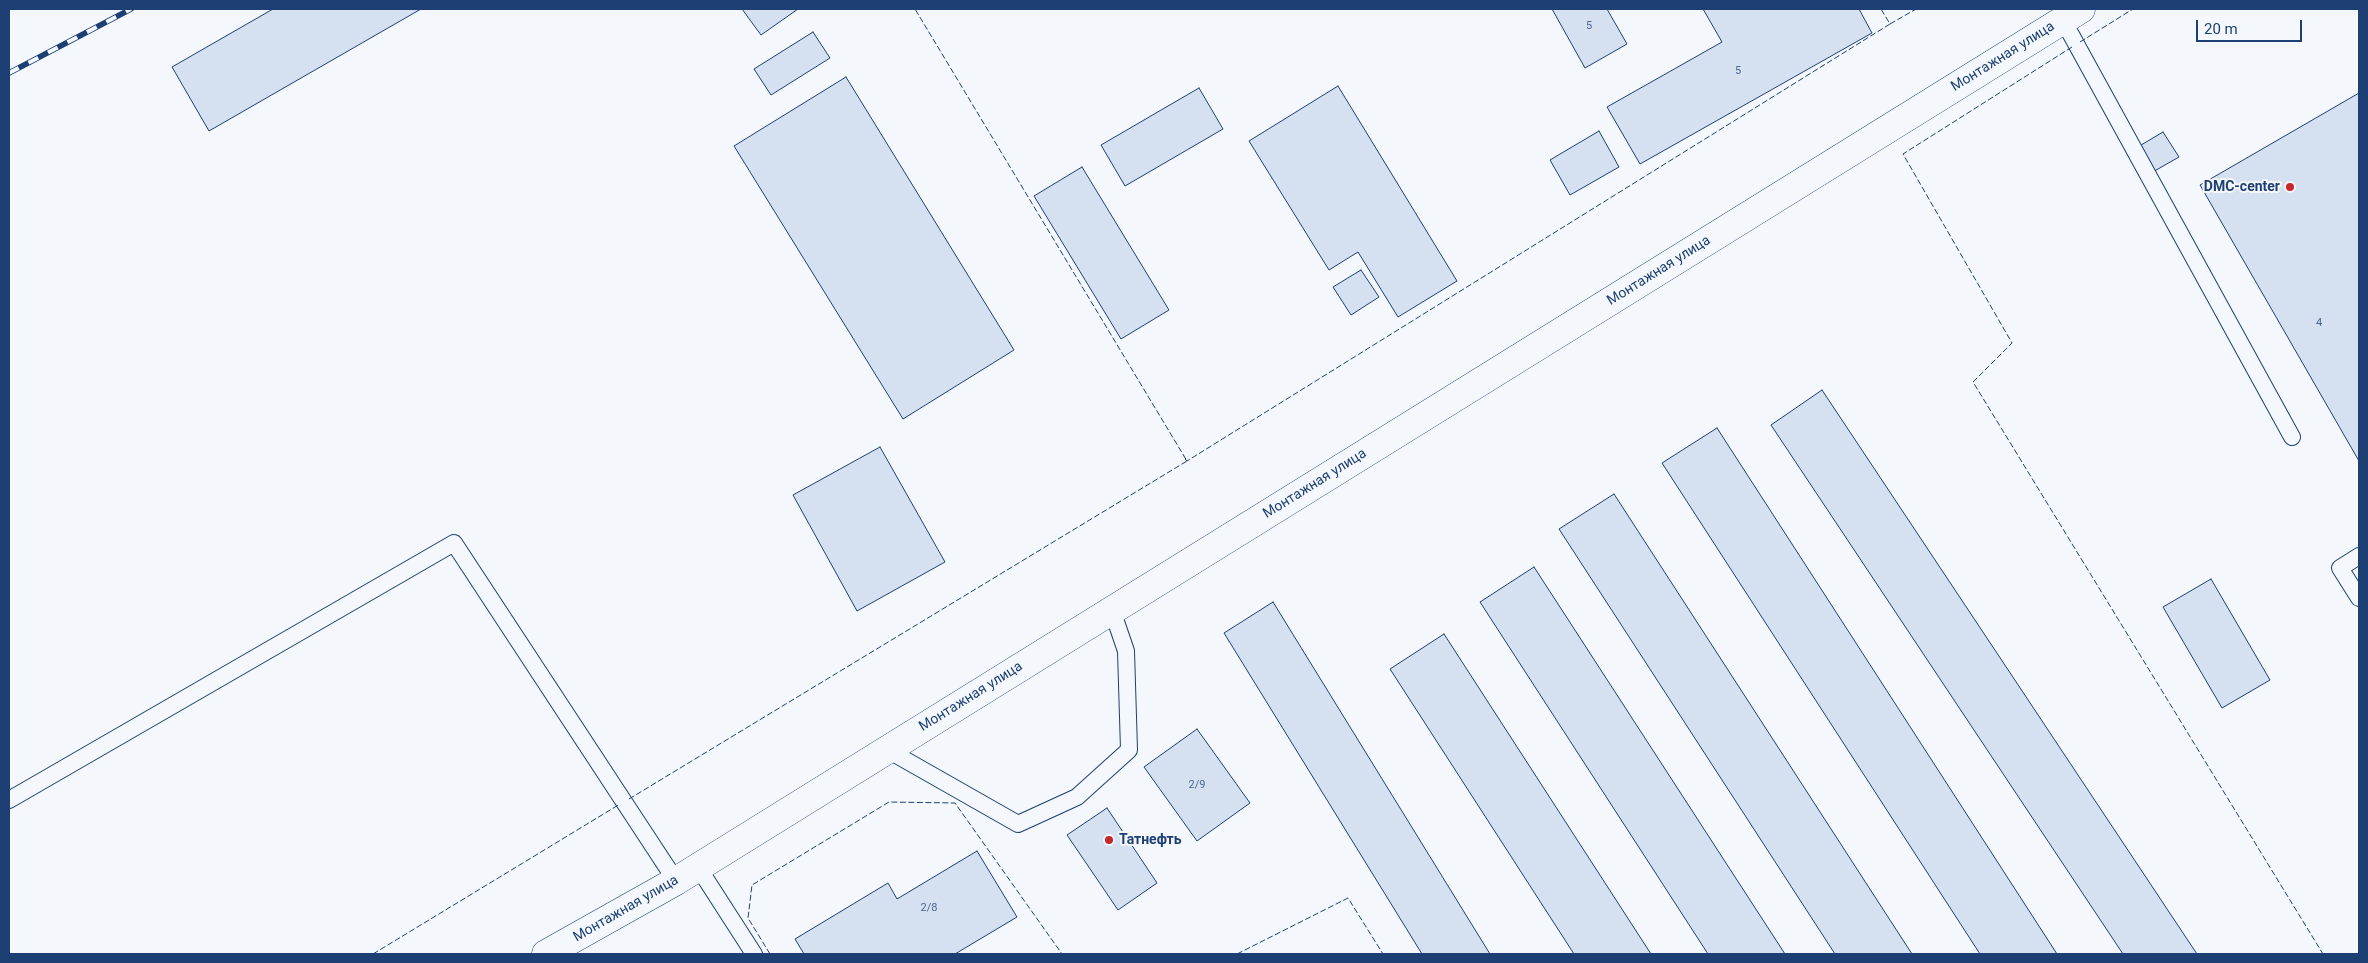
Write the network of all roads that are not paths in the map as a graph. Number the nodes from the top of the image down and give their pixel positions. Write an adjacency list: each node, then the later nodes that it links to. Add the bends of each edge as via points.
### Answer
1 (2072, 14): 2 (lane); 5 (street, Монтажная улица)
2 (2292, 437)
3 (2359, 556): 4 (lane, via 2340,568)
4 (2359, 598)
5 (1112, 610): 6 (street, Монтажная улица); 6 (lane, via 1126,651 1129,750 1077,797 1018,824)
6 (886, 749): 8 (street, Монтажная улица)
7 (9, 800): 8 (lane, via 454,543)
8 (687, 874): 9 (street, Монтажная улица); 10 (lane)
9 (546, 954)
10 (754, 954)

